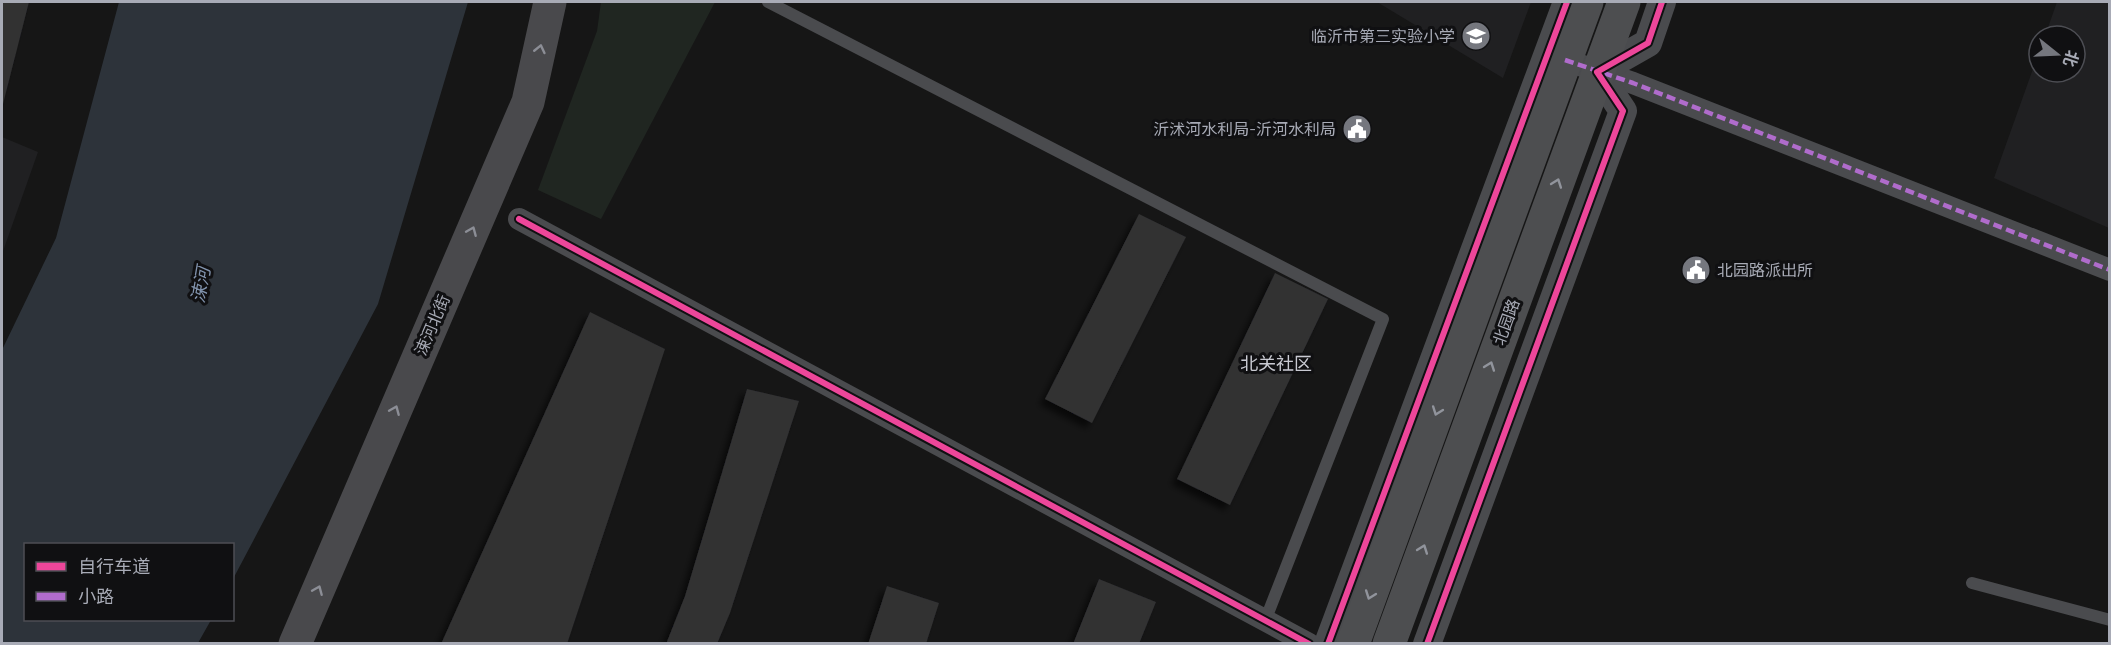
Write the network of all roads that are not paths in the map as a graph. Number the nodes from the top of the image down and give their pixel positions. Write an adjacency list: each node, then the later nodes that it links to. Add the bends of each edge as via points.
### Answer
1 (550, 2): 14 (main road, 涑河北街, one-way to 1, via 528,102)
2 (768, 2): 13 (lane, via 1383,319)
3 (1567, 2): 16 (street)
4 (1587, 2): 7 (main road, 北园路)
5 (1624, 2): 8 (main road, 北园路)
6 (1662, 2): 8 (street, via 1648,43)
7 (1565, 60): 8 (street); 17 (main road, 北园路, one-way to 17)
8 (1597, 72): 10 (street); 18 (main road, 北园路, one-way to 8); 19 (street, via 1623,111)
9 (519, 219): 13 (street)
10 (2109, 270)
11 (1972, 583): 12 (lane)
12 (2109, 620)
13 (1265, 621): 15 (street)
14 (295, 644)
15 (1309, 644)
16 (1328, 644)
17 (1353, 644)
18 (1389, 644)
19 (1427, 644)

